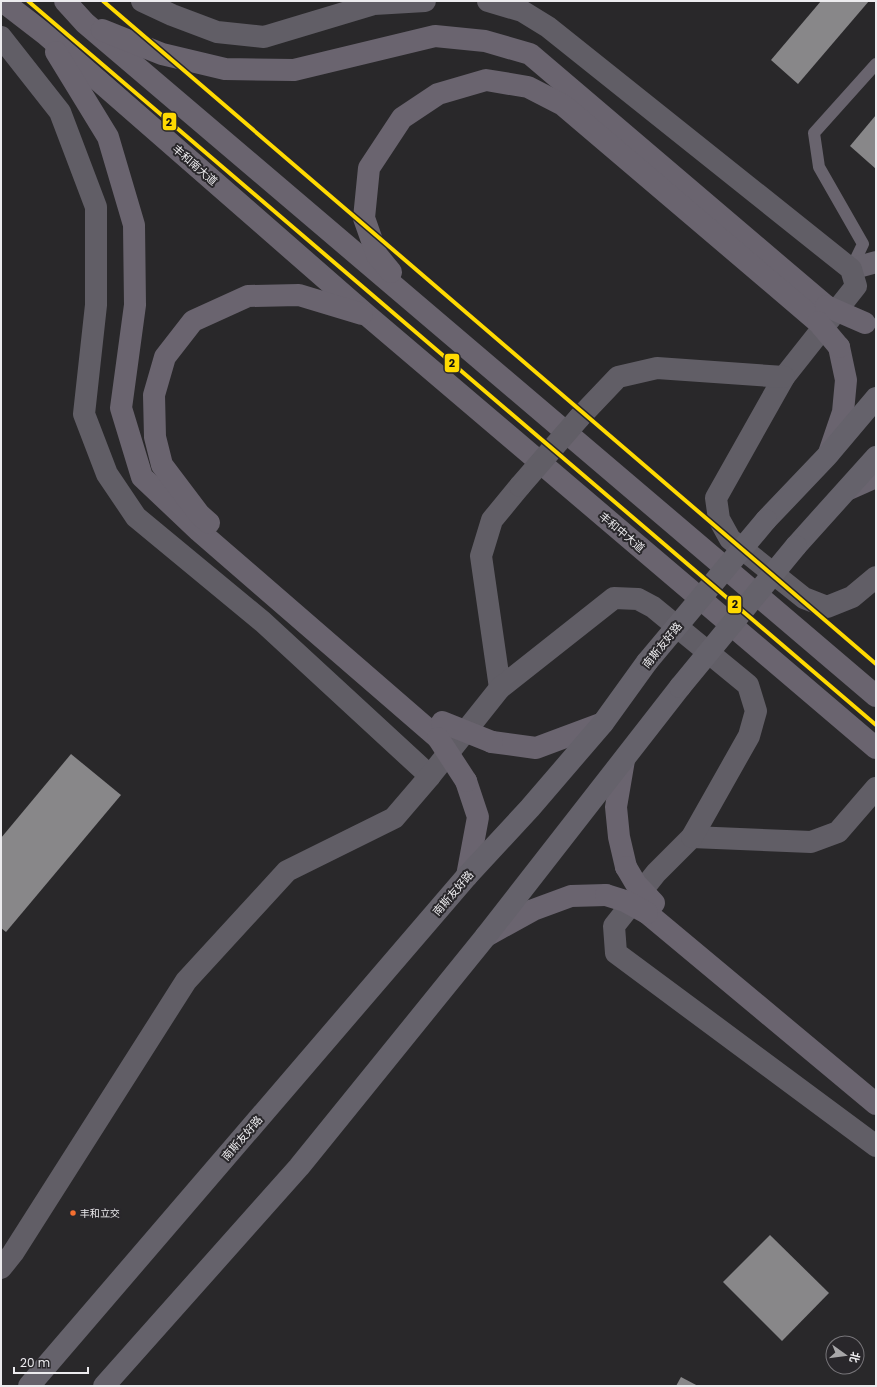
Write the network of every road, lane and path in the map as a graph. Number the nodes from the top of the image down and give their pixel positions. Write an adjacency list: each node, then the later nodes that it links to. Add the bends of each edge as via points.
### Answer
1 (2, 1): 7 (main road, 丰和南大道)
2 (65, 1): 6 (main road)
3 (142, 1): 4 (street, via 217,32 264,37 374,4)
4 (425, 1)
5 (488, 1): 11 (street, via 522,11 548,27)
6 (86, 24): 12 (main road); 13 (main road, via 162,54 225,69 294,70 435,36 485,41 530,54)
7 (45, 34): 14 (main road, 丰和南大道); 26 (main road, via 108,137 134,225 135,305 121,408 142,477 198,531)
8 (1, 38): 29 (street, via 60,112 96,207 96,305 84,414 107,474 136,517 263,622)
9 (876, 64): 11 (lane, via 814,133 819,167 863,244)
10 (876, 262): 11 (street)
11 (851, 269): 16 (street, via 856,286)
12 (415, 303): 13 (main road, via 377,255 364,218 369,168 402,118 438,94 486,80 528,87 563,105); 24 (main road)
13 (822, 314): 15 (main road, bridge); 18 (main road, bridge, via 839,347 846,380 843,412)
14 (368, 316): 26 (main road, via 299,295 248,296 193,321 165,357 154,395 155,437 162,465 199,514); 27 (main road, 丰和中大道)
15 (871, 323)
16 (784, 377): 22 (street, via 716,498 719,519 730,538 742,548 804,598 827,607 852,597); 23 (street, bridge, via 657,368 618,377 578,418 492,520 481,556)
17 (876, 398): 18 (highway, 南斯友好路)
18 (827, 456): 25 (highway, 南斯友好路, bridge, via 766,520 647,662)
19 (876, 457): 21 (highway)
20 (876, 477): 21 (main road)
21 (849, 489): 28 (highway, bridge, via 796,546 680,687)
22 (876, 577)
23 (500, 688): 29 (street); 31 (street, via 614,598 638,599 654,607 748,685 756,712 749,736)
24 (876, 696)
25 (603, 723): 26 (main road, bridge, via 536,748 492,742); 32 (highway, 南斯友好路)
26 (440, 730): 32 (main road, bridge, via 466,781 478,817)
27 (876, 748)
28 (624, 760): 33 (main road, bridge, via 616,807 619,837 626,867); 34 (highway)
29 (430, 776): 38 (street, via 394,818 287,871 186,980)
30 (873, 792): 31 (street, via 838,832 811,842)
31 (692, 837): 37 (street, via 656,873 614,926 616,953)
32 (467, 876): 39 (highway, 南斯友好路)
33 (651, 908): 34 (main road, bridge, via 606,895 571,896 533,910); 35 (main road); 36 (main road)
34 (486, 936): 40 (highway, via 299,1167)
35 (876, 1084)
36 (876, 1104)
37 (876, 1146)
38 (1, 1268)
39 (29, 1386)
40 (104, 1386)

